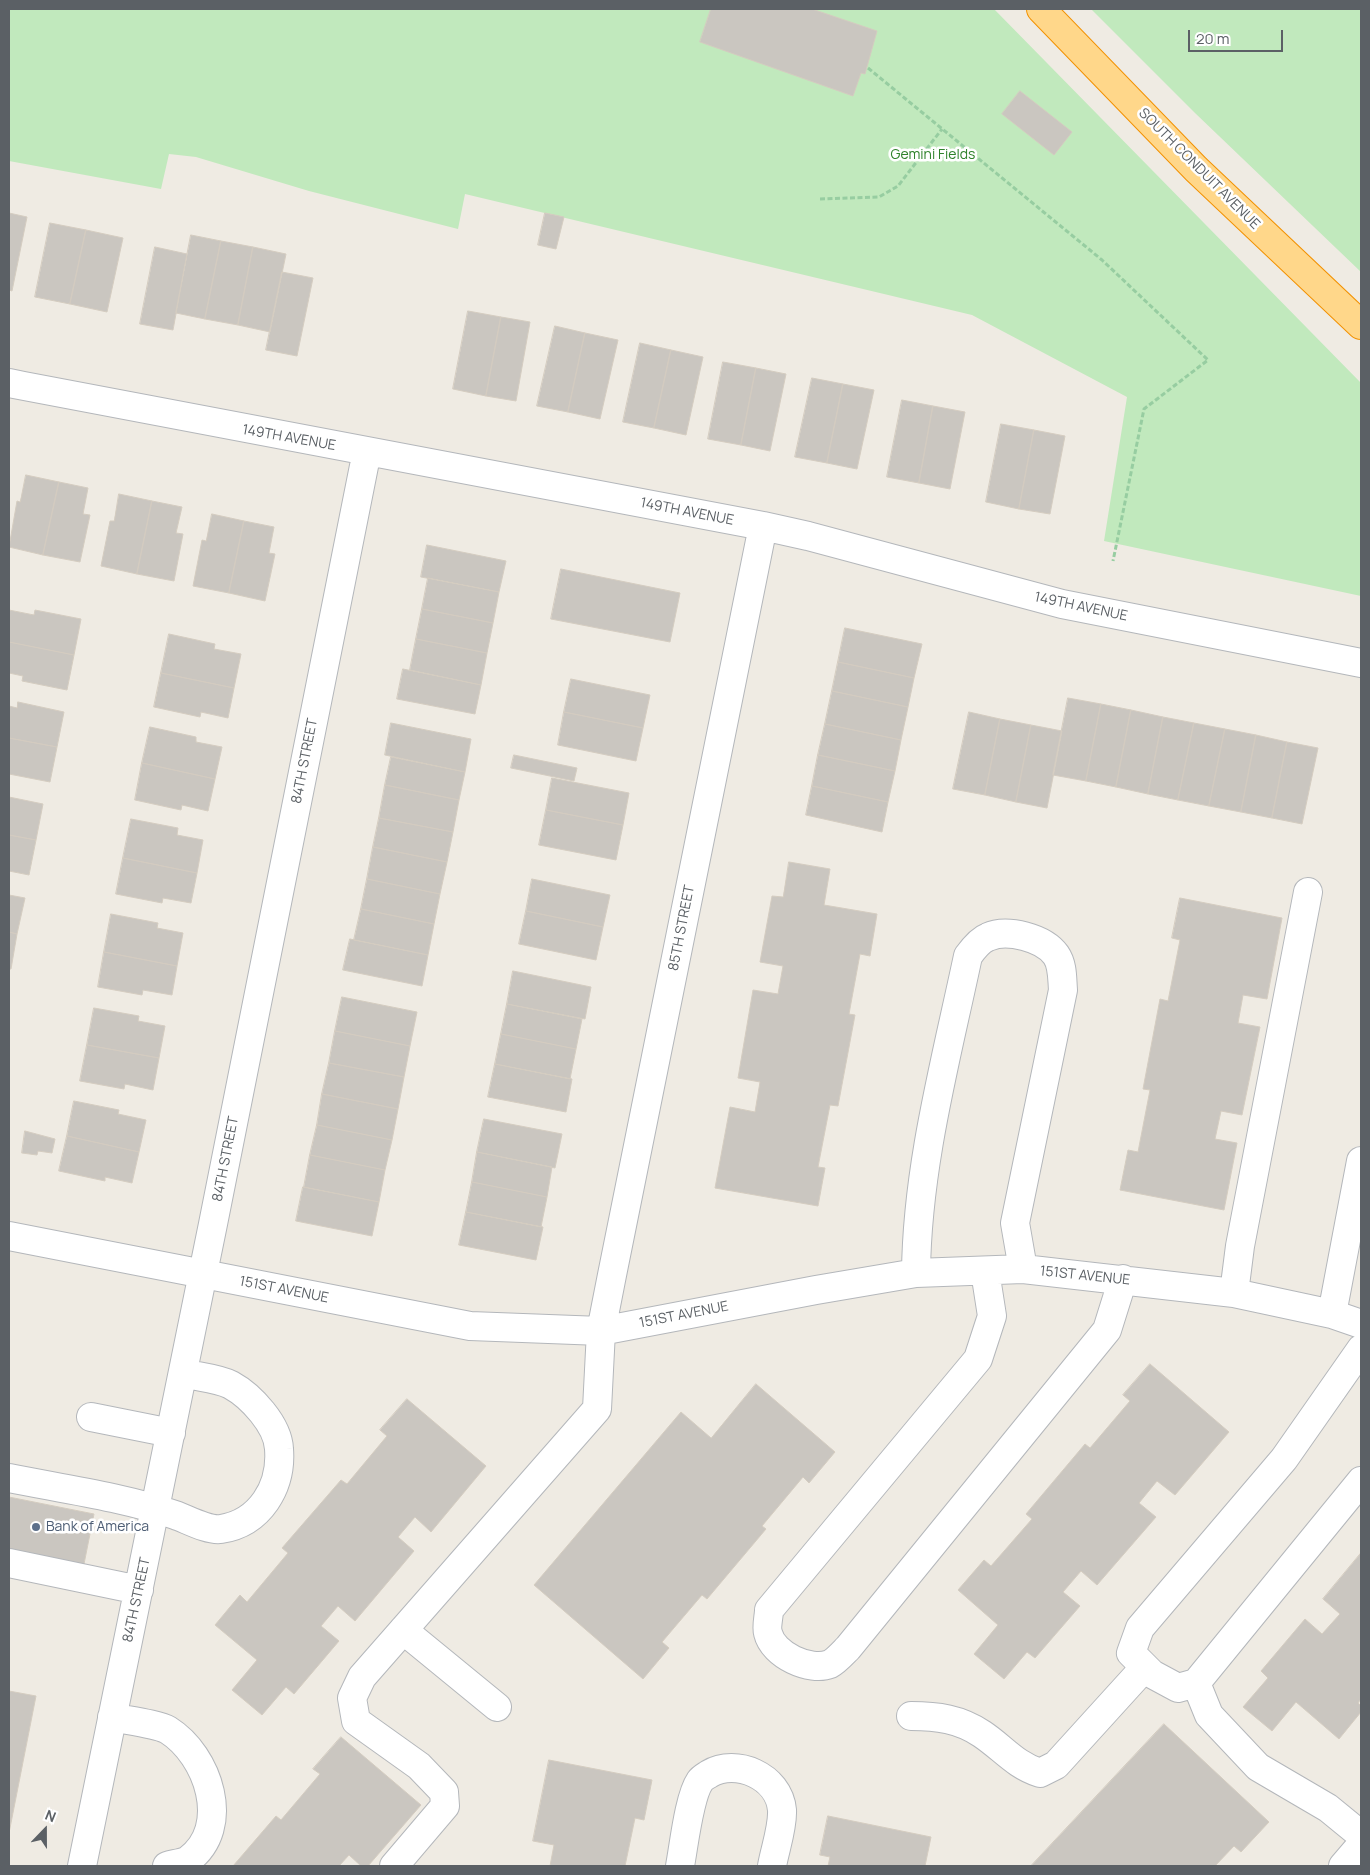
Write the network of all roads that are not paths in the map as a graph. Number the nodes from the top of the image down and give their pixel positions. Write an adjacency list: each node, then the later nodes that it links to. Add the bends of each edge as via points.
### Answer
1 (1041, 9): 2 (highway, SOUTH CONDUIT AVENUE, via 1196,169)
2 (1361, 326)
3 (9, 383): 4 (street, 149TH AVENUE, via 277,436)
4 (367, 450): 5 (street, 149TH AVENUE); 13 (street, 84TH STREET)
5 (763, 526): 6 (street, 149TH AVENUE, via 1062,604); 18 (street, 85TH STREET)
6 (1361, 663)
7 (1308, 892): 15 (street, via 1240,1246)
8 (1361, 1161): 16 (street)
9 (9, 1236): 13 (street, 151ST AVENUE)
10 (1024, 1270): 11 (street, 151ST AVENUE); 12 (street, via 1015,1223 1063,990 1056,955 1027,936 1010,933 988,937 968,956 921,1185); 14 (street, 151ST AVENUE)
11 (986, 1271): 12 (street, 151ST AVENUE); 14 (street, via 992,1316 978,1359 770,1610 768,1633 775,1645 784,1655 804,1665 830,1664 848,1648 1107,1330)
12 (916, 1273): 18 (street, 151ST AVENUE)
13 (203, 1274): 18 (street, 151ST AVENUE, via 470,1326); 20 (street, 84TH STREET)
14 (1123, 1280): 15 (street, 151ST AVENUE)
15 (1234, 1293): 16 (street, 151ST AVENUE)
16 (1332, 1314): 17 (street, 151ST AVENUE)
17 (1361, 1324)
18 (601, 1331): 28 (street, 85TH STREET, via 597,1409)
19 (1361, 1349): 29 (street, via 1284,1460 1140,1628 1131,1653)
20 (183, 1373): 22 (street, 84TH STREET); 25 (street, via 230,1384 251,1400 269,1421 280,1448 276,1480 260,1511 242,1524 219,1529)
21 (91, 1417): 22 (street)
22 (171, 1433): 25 (street, 84TH STREET)
23 (9, 1478): 25 (street)
24 (1361, 1481): 30 (street)
25 (155, 1508): 27 (street, 84TH STREET)
26 (9, 1563): 27 (street)
27 (139, 1590): 33 (street, 84TH STREET)
28 (403, 1630): 31 (street); 38 (street, 85TH STREET, via 362,1677 352,1698 356,1721 420,1766 444,1792 445,1806)
29 (1145, 1667): 30 (street, via 1178,1688); 32 (street, via 1056,1764 1040,1772 1023,1767 982,1734 958,1721 938,1716)
30 (1196, 1683): 34 (street, via 1209,1715 1258,1767 1328,1808)
31 (497, 1707)
32 (911, 1716)
33 (112, 1717): 36 (street, 84TH STREET); 37 (street, via 166,1729 187,1745 209,1783 212,1812 206,1842 188,1860)
34 (1361, 1835)
35 (1361, 1845): 41 (street)
36 (87, 1865)
37 (167, 1866)
38 (394, 1866)
39 (680, 1866): 40 (street, via 700,1779 717,1769 730,1767 750,1770 762,1777 778,1796 782,1810)
40 (772, 1866)
41 (1343, 1866)

